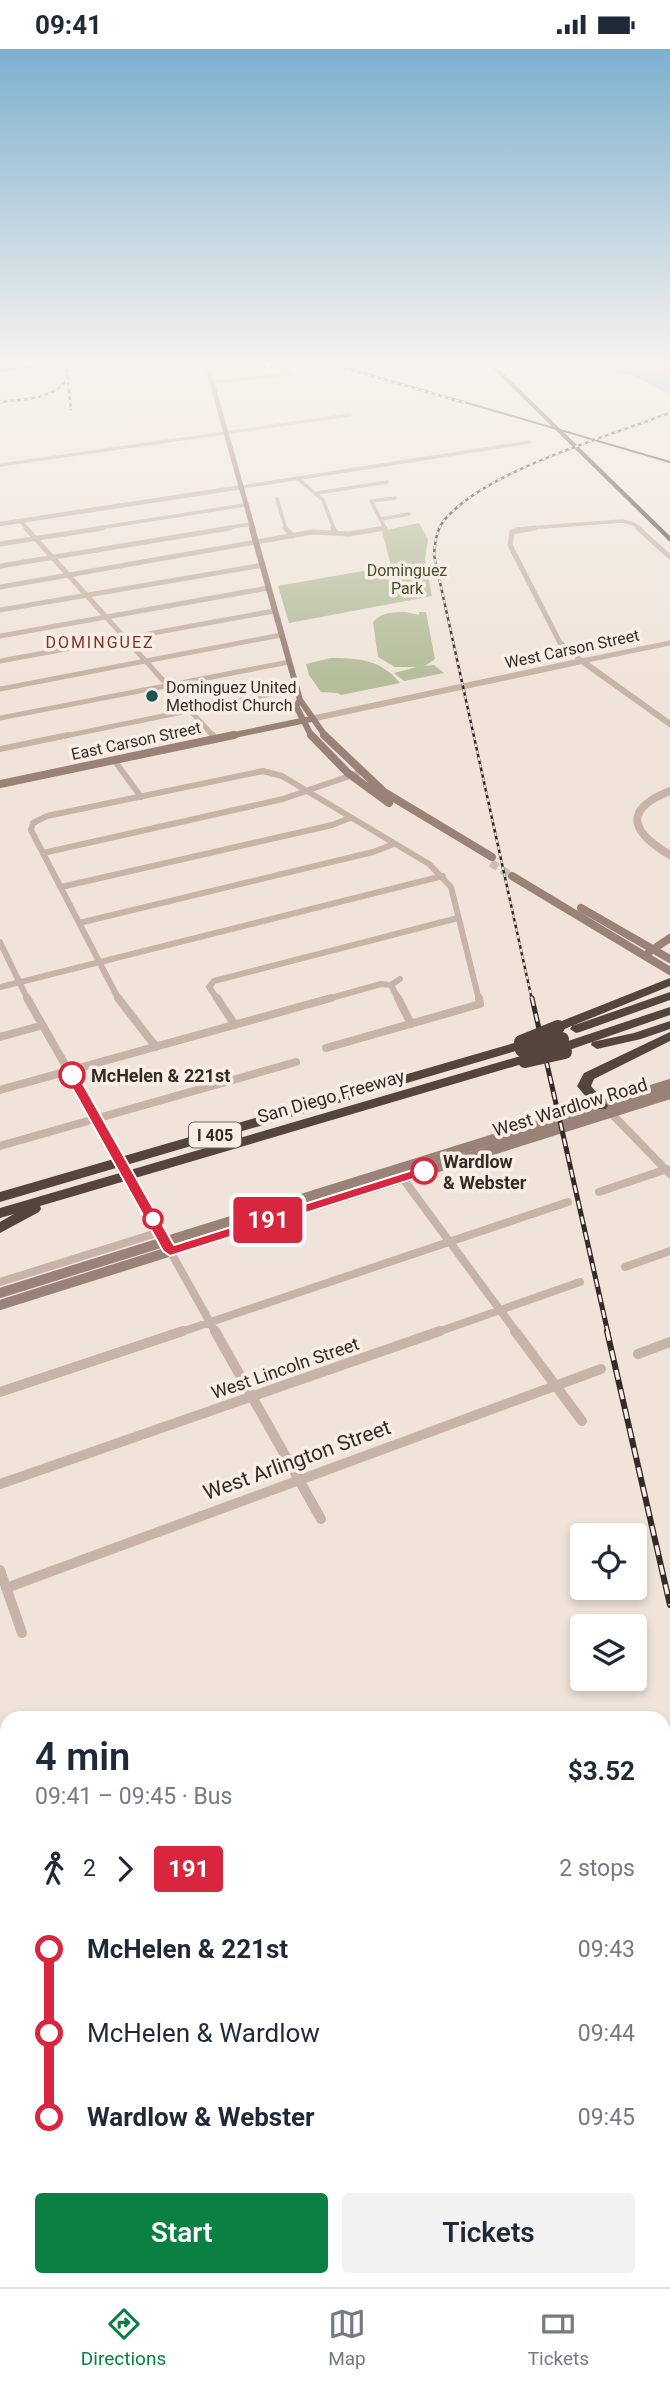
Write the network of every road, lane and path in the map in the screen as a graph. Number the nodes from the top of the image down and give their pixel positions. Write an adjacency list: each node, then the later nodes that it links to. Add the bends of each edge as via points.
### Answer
1 (236, 469): 7 (main road)
2 (352, 469): 5 (street)
3 (598, 469): 21 (highway)
4 (611, 469): 17 (highway)
5 (297, 478): 7 (street); 8 (street)
6 (387, 482): 8 (street)
7 (242, 487): 11 (main road); 14 (street)
8 (317, 493): 18 (street)
9 (395, 498): 13 (street, via 372,501)
10 (276, 499): 19 (street, via 286,530)
11 (245, 505): 16 (main road); 20 (street)
12 (409, 515): 13 (street)
13 (381, 519): 18 (street, via 385,528)
14 (20, 521): 15 (street); 20 (street)
15 (0, 524)
16 (251, 524): 22 (main road); 24 (street)
17 (670, 527)
18 (335, 532): 19 (street)
19 (293, 536): 22 (street)
20 (36, 538): 23 (street); 24 (street)
21 (670, 540)
22 (256, 543): 26 (main road); 28 (street)
23 (0, 544)
24 (53, 557): 27 (street); 28 (street)
25 (670, 557): 41 (street, via 630,522 514,530 510,545 518,564 560,643)
26 (263, 565): 30 (main road); 31 (street)
27 (0, 566)
28 (70, 576): 29 (street); 31 (street)
29 (0, 587)
30 (268, 588): 33 (main road); 34 (street)
31 (87, 595): 32 (street); 34 (street)
32 (0, 611)
33 (274, 611): 35 (main road); 37 (street)
34 (107, 617): 36 (street); 37 (street)
35 (281, 635): 40 (street); 42 (main road)
36 (0, 636)
37 (125, 638): 39 (street); 40 (street)
38 (670, 643): 41 (street, West Carson Street)
39 (0, 661)
40 (146, 661): 43 (street); 44 (street)
41 (582, 661): 46 (street, West Carson Street); 52 (street)
42 (289, 662): 43 (street); 45 (main road)
43 (168, 685): 48 (street); 49 (street)
44 (0, 689)
45 (296, 689): 47 (main road); 48 (street)
46 (442, 690): 50 (street, East Carson Street)
47 (300, 700): 50 (main road); 51 (main road, via 296,706)
48 (190, 710): 53 (street); 54 (street)
49 (0, 718)
50 (311, 719): 51 (main road, East Carson Street); 56 (main road)
51 (300, 721): 53 (main road, East Carson Street); 57 (main road)
52 (670, 724)
53 (216, 739): 55 (main road, East Carson Street)
54 (0, 749)
55 (114, 760): 58 (main road, East Carson Street); 61 (street)
56 (361, 772): 57 (street); 57 (main road, via 393,798 491,860)
57 (349, 774): 59 (street)
58 (0, 784)
59 (309, 791): 61 (street, via 278,774 249,773); 62 (street); 64 (street)
60 (670, 791): 65 (street, via 637,809 635,826 640,835)
61 (141, 797): 64 (street, via 47,816 33,823 31,830)
62 (349, 818): 63 (street); 67 (street)
63 (394, 844): 66 (street); 69 (street)
64 (43, 853): 67 (street)
65 (670, 855)
66 (443, 876): 68 (street, via 451,887); 75 (street)
67 (61, 887): 69 (street)
68 (458, 918): 85 (street, via 480,1004); 86 (street, via 214,981 209,987)
69 (79, 923): 75 (street)
70 (670, 939): 72 (main road)
71 (0, 942): 79 (street)
72 (653, 949): 73 (main road); 73 (main road, via 512,872); 74 (main road)
73 (644, 955): 76 (main road)
74 (670, 958)
75 (99, 962): 79 (street); 92 (street, via 122,1005)
76 (670, 971)
77 (400, 979): 80 (street)
78 (670, 982): 91 (highway)
79 (17, 983): 81 (street); 88 (street)
80 (391, 985): 85 (street); 86 (street, via 380,984)
81 (0, 987)
82 (670, 996): 91 (highway)
83 (670, 1003): 91 (highway)
84 (670, 1011): 91 (highway)
85 (411, 1024): 93 (street)
86 (235, 1025): 92 (street)
87 (670, 1025): 91 (highway, via 636,1036)
88 (40, 1026): 90 (street); 96 (street)
89 (670, 1036): 100 (highway, via 589,1076 584,1086)
90 (0, 1037)
91 (562, 1040): 94 (highway, bridge); 94 (highway, bridge)
92 (156, 1048): 96 (street)
93 (326, 1048)
94 (523, 1052): 108 (highway, San Diego Freeway / I 405, via 494,1053); 109 (highway, San Diego Freeway / I 405, via 503,1066); 111 (highway); 112 (highway, via 44,1194)
95 (296, 1062): 101 (street)
96 (69, 1071): 98 (street); 101 (street)
97 (670, 1084): 100 (main road, West Wardlow Road)
98 (0, 1090)
99 (670, 1094): 100 (main road, West Wardlow Road)
100 (606, 1109): 104 (street); 105 (main road, West Wardlow Road)
101 (97, 1119): 102 (street); 103 (street)
102 (0, 1146)
103 (115, 1152)
104 (669, 1171): 107 (street)
105 (400, 1173): 115 (street); 116 (main road, West Wardlow Road)
106 (136, 1190): 116 (street)
107 (599, 1192)
108 (0, 1197)
109 (50, 1199): 112 (highway, San Diego Freeway / I 405); 114 (highway)
110 (568, 1202): 115 (street)
111 (0, 1203)
112 (24, 1206): 113 (highway, San Diego Freeway / I 405)
113 (0, 1213)
114 (0, 1228)
115 (451, 1241): 123 (street); 124 (street)
116 (165, 1242): 119 (street); 121 (main road, West Wardlow Road); 122 (main road, West Wardlow Road); 124 (street)
117 (670, 1251): 118 (street)
118 (625, 1267)
119 (0, 1282)
120 (580, 1282): 123 (street, West Lincoln Street)
121 (0, 1293)
122 (0, 1305)
123 (502, 1309): 128 (street); 130 (street, West Lincoln Street)
124 (210, 1322): 129 (street); 130 (street)
125 (670, 1342): 126 (street)
126 (638, 1354)
127 (601, 1369): 128 (street, West Arlington Street)
128 (557, 1385): 131 (street); 132 (street, West Arlington Street)
129 (0, 1392)
130 (252, 1397): 132 (street); 133 (street, West Lincoln Street)
131 (582, 1421)
132 (299, 1480): 134 (street); 136 (street, West Arlington Street)
133 (0, 1484)
134 (321, 1519)
135 (0, 1570): 136 (street)
136 (6, 1588): 137 (street)
137 (22, 1633)

